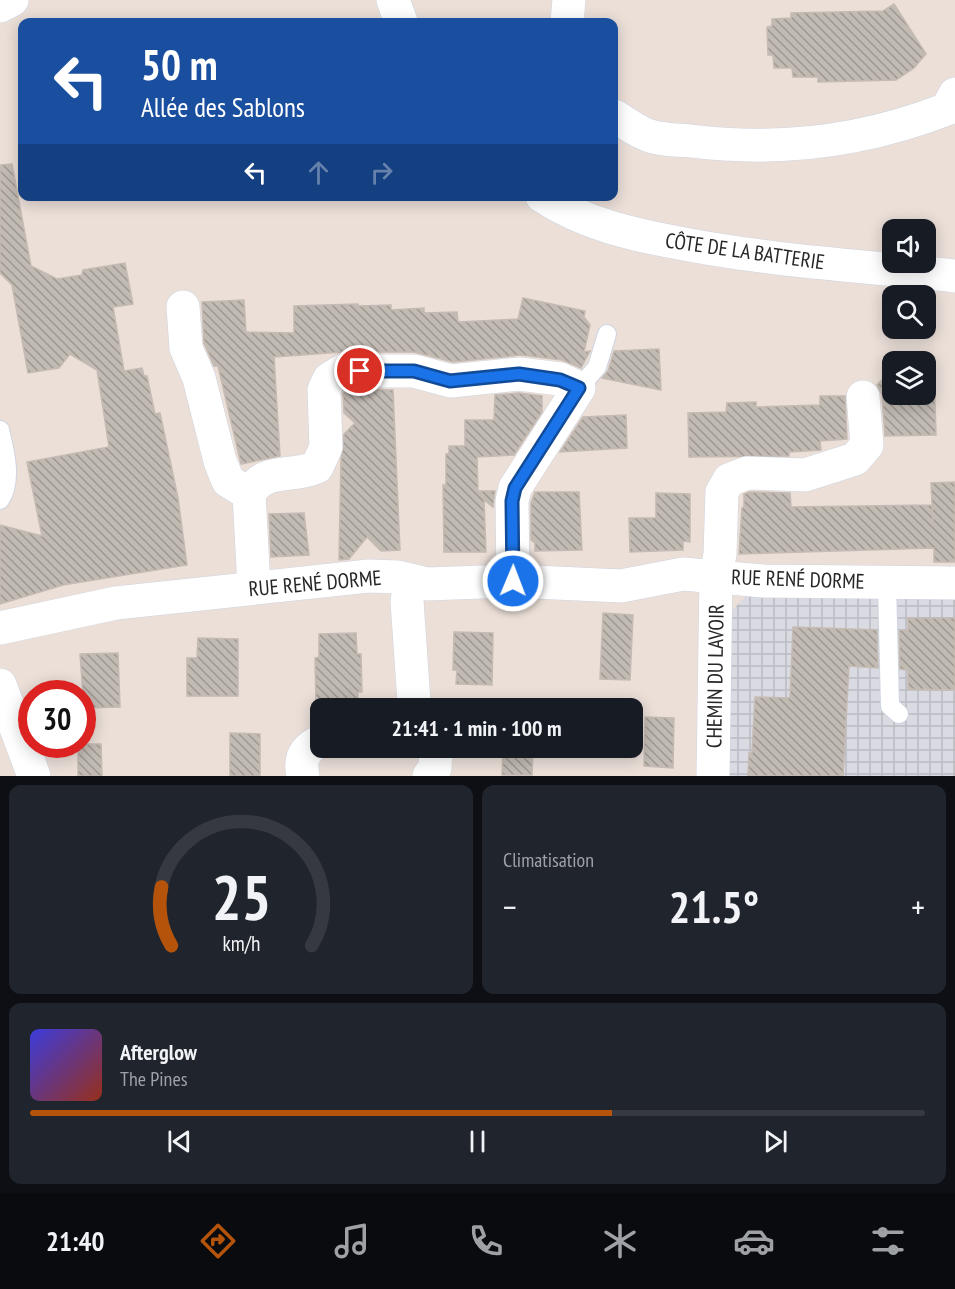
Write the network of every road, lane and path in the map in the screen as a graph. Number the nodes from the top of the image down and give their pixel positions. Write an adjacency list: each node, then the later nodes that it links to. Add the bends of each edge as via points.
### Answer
1 (12, 0): 4 (street)
2 (393, 0): 5 (street)
3 (569, 0): 6 (street)
4 (0, 6)
5 (400, 18)
6 (567, 18)
7 (955, 94): 8 (street, via 947,109 898,126 846,138 776,147 650,136)
8 (618, 118)
9 (549, 201): 10 (street, CÔTE DE LA BATTERIE, via 567,213 638,235 748,256)
10 (955, 276)
11 (183, 307): 16 (street, via 186,348 199,378 220,461 228,481)
12 (607, 334): 13 (lane, via 597,367)
13 (579, 388): 16 (street, via 560,380 519,374 450,381 414,371 342,371 329,379 324,390 326,447 317,467 266,476); 20 (street, via 515,488)
14 (863, 397): 18 (street, CHEMIN DU LAVOIR, via 867,445 855,459 806,475 747,473 729,480 722,492)
15 (0, 430): 17 (lane, via 7,478)
16 (249, 494): 23 (street)
17 (0, 500)
18 (716, 576): 20 (street, RUE RENÉ DORME, via 683,574 621,586); 21 (street, RUE RENÉ DORME, via 764,581); 33 (street, CHEMIN DU LAVOIR)
19 (411, 580): 20 (street, RUE RENÉ DORME, via 427,584); 23 (street, RUE RENÉ DORME, via 369,576); 26 (street, via 406,601)
20 (513, 581)
21 (887, 583): 22 (street, RUE RENÉ DORME); 27 (lane, via 890,706)
22 (955, 583)
23 (254, 587): 24 (street, RUE RENÉ DORME, via 116,603)
24 (0, 628)
25 (0, 685): 30 (street)
26 (413, 698)
27 (898, 714)
28 (310, 746): 31 (street, via 302,759)
29 (435, 758): 32 (street)
30 (34, 776)
31 (303, 776)
32 (429, 776)
33 (713, 776)

